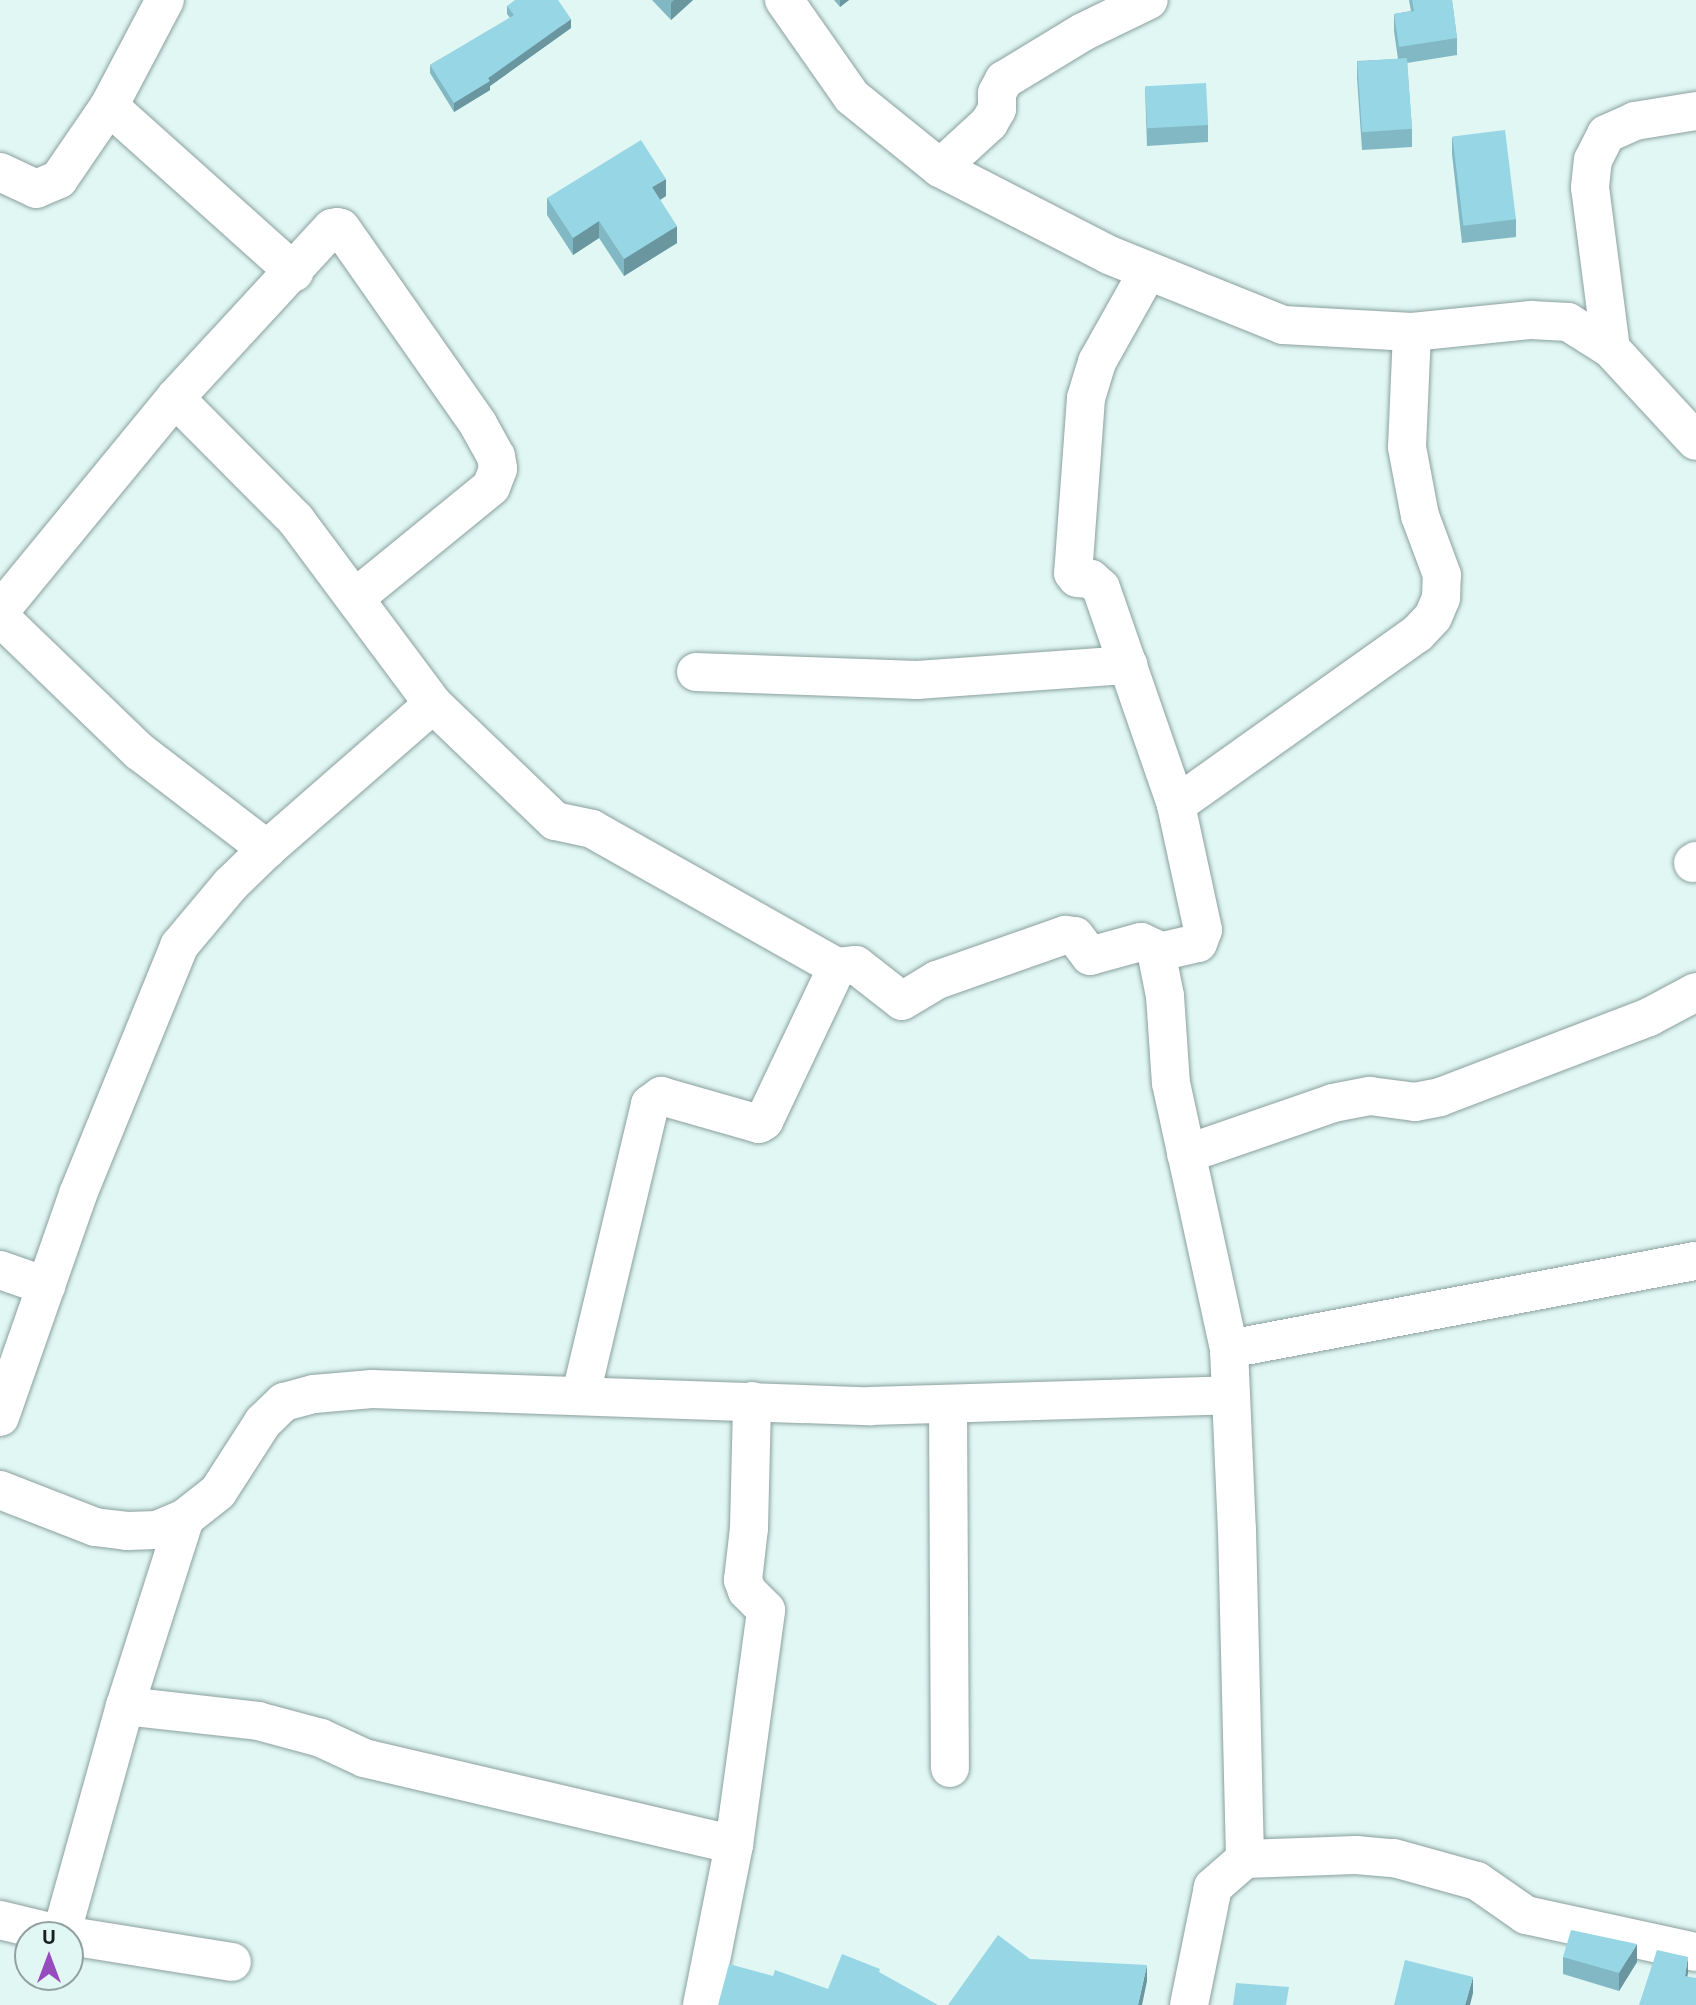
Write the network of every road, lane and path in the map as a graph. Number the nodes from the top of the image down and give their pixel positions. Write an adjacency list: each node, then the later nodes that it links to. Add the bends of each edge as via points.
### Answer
1 (165, 0): 4 (street)
2 (784, 0): 6 (street, via 852,97)
3 (1149, 0): 6 (street, via 1083,32 1004,80 989,123)
4 (109, 106): 7 (street, via 58,179 48,186 36,190); 9 (street)
5 (1696, 111): 11 (street, via 1635,121 1606,134 1592,160 1590,187)
6 (940, 168): 8 (street)
7 (0, 172)
8 (1148, 271): 10 (street, via 1283,325); 17 (street, via 1097,362 1086,398 1074,542 1074,576 1099,585)
9 (294, 272): 12 (street); 14 (street, via 332,228 341,228 496,456 498,469 491,487)
10 (1412, 332): 11 (street, via 1531,320 1568,322); 20 (street, via 1407,447 1420,516 1442,575 1441,598 1433,617 1417,634)
11 (1611, 349): 13 (street)
12 (176, 398): 14 (street, via 296,520); 15 (street)
13 (1696, 441)
14 (355, 598): 19 (street)
15 (0, 611)
16 (0, 617): 21 (street, via 140,752)
17 (1128, 665): 18 (street, via 917,680); 20 (street)
18 (695, 673)
19 (433, 704): 21 (street); 23 (street, via 555,821 592,829)
20 (1176, 805): 22 (street, via 1203,935 1192,946)
21 (267, 849): 28 (street, via 179,946 78,1194)
22 (1157, 956): 23 (street, via 1154,948 1141,942 1090,957 1075,936 1065,935 937,980 904,1001 856,965); 25 (street, via 1166,996 1171,1083)
23 (837, 967): 30 (street, via 760,1124 661,1096 650,1104)
24 (1696, 992): 25 (street, via 1649,1017 1440,1097 1415,1102 1370,1096 1332,1103)
25 (1186, 1154): 29 (street)
26 (1696, 1261): 29 (street)
27 (0, 1270): 28 (street)
28 (46, 1286): 34 (street)
29 (1229, 1349): 31 (street)
30 (581, 1394): 32 (street); 36 (street, via 372,1389 314,1394 284,1402 263,1422 218,1492)
31 (1231, 1395): 33 (street); 40 (street)
32 (752, 1401): 33 (street); 39 (street, via 743,1580 747,1591 766,1610)
33 (948, 1405): 38 (street)
34 (0, 1418)
35 (0, 1490): 36 (street, via 95,1527 157,1530)
36 (185, 1518): 37 (street)
37 (125, 1706): 39 (street, via 258,1721 321,1738 364,1758); 41 (street)
38 (950, 1768)
39 (734, 1846): 45 (street)
40 (1245, 1859): 43 (street, via 1394,1858 1477,1881 1527,1915); 46 (street, via 1213,1887)
41 (65, 1921)
42 (84, 1938): 44 (street)
43 (1696, 1952)
44 (232, 1962)
45 (702, 2005)
46 (1189, 2005)

